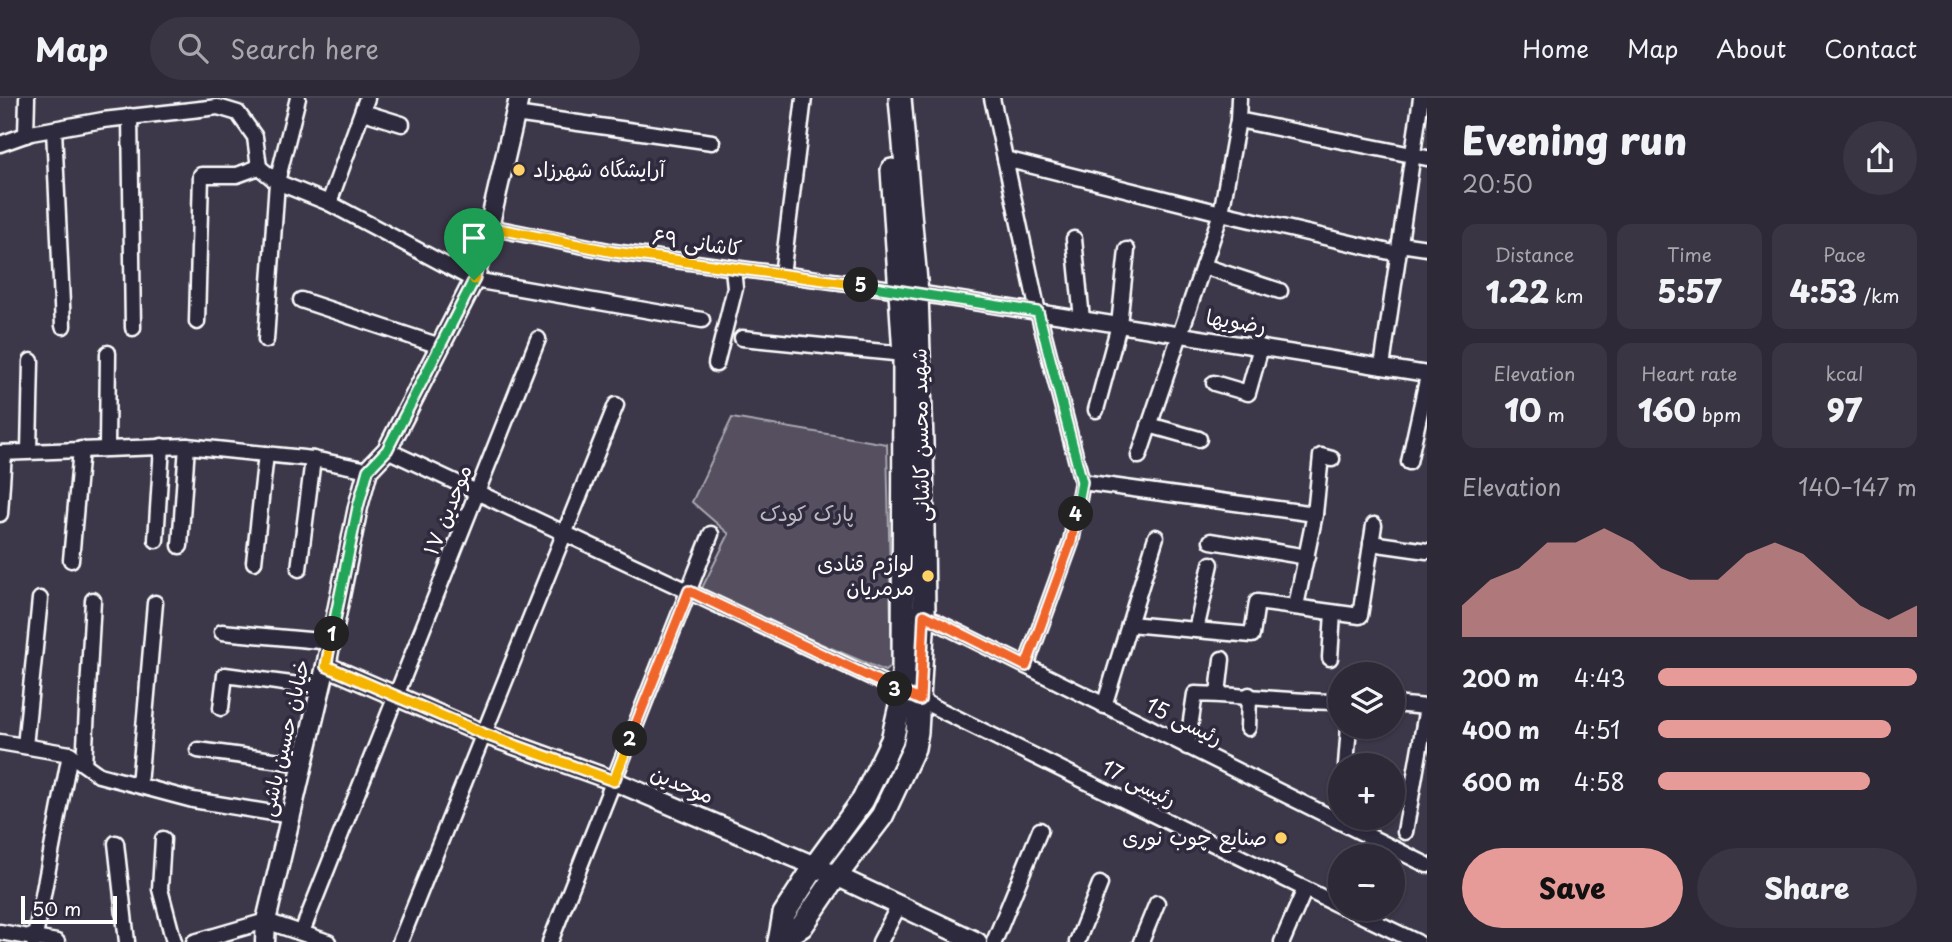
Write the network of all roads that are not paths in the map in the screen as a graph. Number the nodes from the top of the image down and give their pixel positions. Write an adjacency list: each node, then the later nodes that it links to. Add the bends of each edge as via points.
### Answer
1 (27, 98): 15 (street)
2 (298, 98): 21 (street)
3 (804, 98): 31 (street)
4 (887, 98): 34 (main road)
5 (900, 98): 34 (main road, شهید محسن کاشانی)
6 (992, 98): 19 (street)
7 (1239, 98): 12 (street)
8 (1421, 98): 18 (street)
9 (365, 105): 13 (street); 22 (street)
10 (517, 106): 16 (street); 24 (street, خیابان حسین باشی)
11 (130, 116): 14 (street); 20 (street, via 218,107 238,113 255,136); 42 (street)
12 (1238, 120): 18 (street); 23 (street)
13 (402, 124)
14 (54, 129): 15 (street); 41 (street)
15 (26, 135): 17 (street)
16 (712, 142)
17 (0, 144)
18 (1420, 156): 27 (street)
19 (1005, 159): 23 (street); 36 (street)
20 (258, 167): 21 (street); 39 (street, via 237,175 201,175)
21 (277, 182): 22 (street); 46 (street)
22 (329, 203): 32 (street)
23 (1221, 213): 27 (street); 29 (street)
24 (489, 227): 30 (street, کاشانی ۶۹); 32 (street, خیابان حسین باشی)
25 (1074, 239): 37 (street)
26 (1427, 248): 27 (street)
27 (1399, 249): 53 (street)
28 (1127, 250): 40 (street)
29 (1203, 266): 33 (street); 43 (street)
30 (733, 269): 31 (street, کاشانی ۶۹); 52 (street, via 735,288)
31 (782, 275): 34 (street, کاشانی ۶۹)
32 (474, 280): 38 (street); 47 (street, خیابان حسین باشی)
33 (1280, 291)
34 (909, 292): 36 (street, کاشانی ۶۹); 50 (main road); 99 (main road, شهید محسن کاشانی, via 922,442)
35 (301, 300): 47 (street)
36 (1038, 312): 37 (street, رضویها); 74 (street)
37 (1082, 319): 40 (street, رضویها)
38 (702, 320)
39 (197, 322)
40 (1119, 325): 43 (street, رضویها); 58 (street)
41 (63, 326)
42 (133, 328)
43 (1182, 335): 48 (street, رضویها); 59 (street)
44 (742, 338): 50 (street)
45 (538, 339): 75 (street, موحدین ۱۷)
46 (265, 340)
47 (440, 346): 65 (street, خیابان حسین باشی)
48 (1261, 347): 53 (street, رضویها); 56 (street, via 1248,393)
49 (108, 354): 63 (street)
50 (904, 354): 96 (main road)
51 (31, 361): 66 (street)
52 (716, 364)
53 (1382, 367): 54 (street, رضویها)
54 (1427, 374)
55 (1427, 380): 72 (street)
56 (1214, 383)
57 (616, 405): 79 (street)
58 (1096, 410)
59 (1149, 425): 60 (street); 69 (street)
60 (1199, 439)
61 (162, 446): 62 (street); 63 (street); 82 (street)
62 (187, 446): 68 (street); 85 (street)
63 (107, 447): 64 (street)
64 (81, 449): 66 (street); 88 (street)
65 (387, 450): 73 (street, خیابان حسین باشی); 75 (street, رئیسی 17)
66 (29, 452): 67 (street)
67 (2, 453): 76 (street)
68 (266, 454): 70 (street); 89 (street)
69 (1139, 456)
70 (313, 459): 73 (street); 91 (street)
71 (1332, 459): 77 (street, via 1321,456)
72 (1409, 462)
73 (368, 470): 103 (street, خیابان حسین باشی)
74 (1082, 482): 77 (street); 107 (street, via 1071,542)
75 (477, 492): 79 (street, رئیسی 17); 111 (street, موحدین ۱۷)
76 (0, 514)
77 (1314, 514): 87 (street)
78 (1374, 525): 84 (street)
79 (564, 533): 92 (street, رئیسی 17); 119 (street)
80 (711, 534): 92 (street)
81 (1156, 537): 100 (street)
82 (156, 540)
83 (1211, 541): 87 (street)
84 (1371, 543): 86 (street); 98 (street, via 1360,616)
85 (180, 546)
86 (1427, 551)
87 (1307, 557): 97 (street)
88 (71, 560)
89 (254, 562)
90 (1211, 564): 101 (street)
91 (299, 569)
92 (689, 591): 112 (street, رئیسی 17); 127 (street)
93 (40, 599): 121 (street)
94 (93, 600): 125 (street)
95 (155, 603): 128 (street)
96 (903, 606): 99 (street, رئیسی 15); 112 (main road)
97 (1296, 606): 98 (street); 101 (street, via 1257,602 1252,635)
98 (1333, 613): 104 (street)
99 (924, 615): 107 (street, رئیسی 15); 112 (main road, شهید محسن کاشانی)
100 (1129, 624): 101 (street); 115 (street)
101 (1196, 630)
102 (222, 632): 103 (street)
103 (331, 642): 106 (street, خیابان حسین باشی)
104 (1330, 658)
105 (1222, 659): 109 (street)
106 (326, 666): 108 (street, خیابان حسین باشی); 111 (street, موحدین)
107 (1026, 666): 115 (street, رئیسی 15)
108 (321, 688): 117 (street, via 225,676); 126 (street, خیابان حسین باشی)
109 (1218, 694): 110 (street); 122 (street, via 1195,694)
110 (1249, 695): 113 (street); 118 (street)
111 (396, 696): 119 (street, موحدین); 145 (street, موحدین ۱۷)
112 (911, 696): 135 (main road, شهید محسن کاشانی, via 863,800); 136 (main road, شهید محسن کاشانی, via 914,748 882,816); 138 (street, رئیسی 17)
113 (1328, 702)
114 (1405, 705): 116 (street)
115 (1104, 706): 122 (street, رئیسی 15)
116 (1427, 707): 131 (street)
117 (222, 708)
118 (1248, 728)
119 (484, 734): 127 (street, موحدین); 154 (street)
120 (0, 742): 121 (street)
121 (25, 746): 124 (street)
122 (1187, 747): 134 (street, رئیسی 15)
123 (198, 750): 126 (street)
124 (69, 754): 125 (street); 146 (street)
125 (84, 764): 128 (street, via 99,775)
126 (303, 764): 129 (street, خیابان حسین باشی)
127 (614, 781): 135 (street, موحدین); 155 (street)
128 (139, 785): 129 (street, via 193,800)
129 (290, 816): 142 (street, خیابان حسین باشی)
130 (1040, 830): 158 (street)
131 (1405, 832)
132 (163, 839): 150 (street, via 160,889)
133 (116, 843): 149 (street)
134 (1427, 865)
135 (815, 866): 136 (street, موحدین); 147 (main road, شهید محسن کاشانی, via 784,914)
136 (836, 876): 141 (street, موحدین); 147 (main road, شهید محسن کاشانی, via 802,926)
137 (1100, 884): 159 (street)
138 (1305, 888): 139 (street, رئیسی 17); 161 (street)
139 (1328, 899)
140 (1157, 903): 160 (street)
141 (898, 906): 156 (street); 157 (street, موحدین)
142 (266, 921): 145 (street); 151 (street); 152 (street, خیابان حسین باشی)
143 (1373, 921): 162 (street)
144 (0, 932): 146 (street)
145 (302, 932): 153 (street)
146 (34, 940): 148 (street)
147 (779, 941)
148 (57, 942)
149 (127, 942)
150 (174, 942)
151 (194, 942)
152 (265, 942)
153 (328, 942)
154 (400, 942)
155 (550, 942)
156 (880, 942)
157 (977, 942)
158 (993, 942)
159 (1077, 942)
160 (1141, 942)
161 (1282, 942)
162 (1417, 942)

